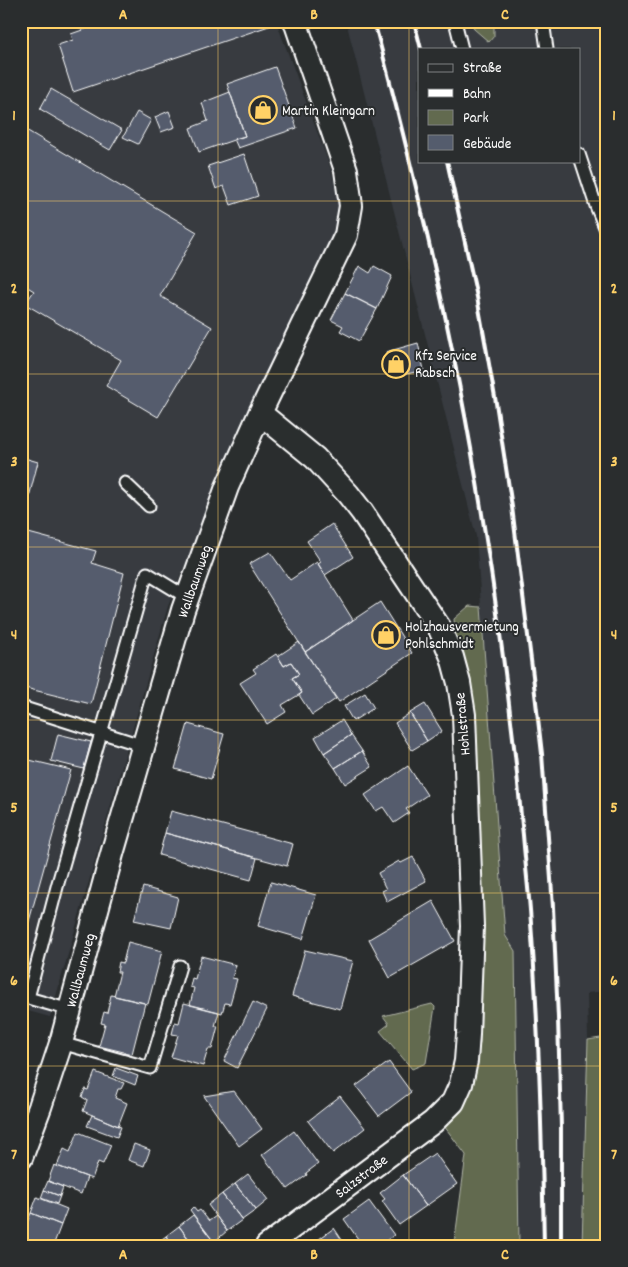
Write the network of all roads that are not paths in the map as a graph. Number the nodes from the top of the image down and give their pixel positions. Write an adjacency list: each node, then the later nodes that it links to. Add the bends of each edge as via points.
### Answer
1 (295, 21): 8 (street, Wallbaumweg, via 346,170 351,206 346,235)
2 (455, 21): 4 (lane)
3 (543, 21): 5 (lane)
4 (462, 48)
5 (547, 48)
6 (580, 157): 7 (lane)
7 (607, 232)
8 (260, 413): 11 (street, Wallbaumweg, via 227,488); 18 (street, Hohlstraße, via 315,458 348,494 439,627 452,657 464,715 472,926 466,1061)
9 (125, 483): 10 (lane)
10 (149, 506)
11 (188, 598): 13 (lane, via 147,573); 14 (street, Wallbaumweg)
12 (21, 707): 13 (lane)
13 (102, 732): 14 (lane); 16 (lane, via 28,998)
14 (144, 746): 16 (street, Wallbaumweg)
15 (180, 966): 17 (lane, via 150,1068)
16 (70, 1010): 17 (street, Wallbaumweg)
17 (61, 1043): 19 (street, Wallbaumweg)
18 (453, 1102): 20 (street, Salzstraße, via 434,1122)
19 (21, 1158)
20 (267, 1246)

